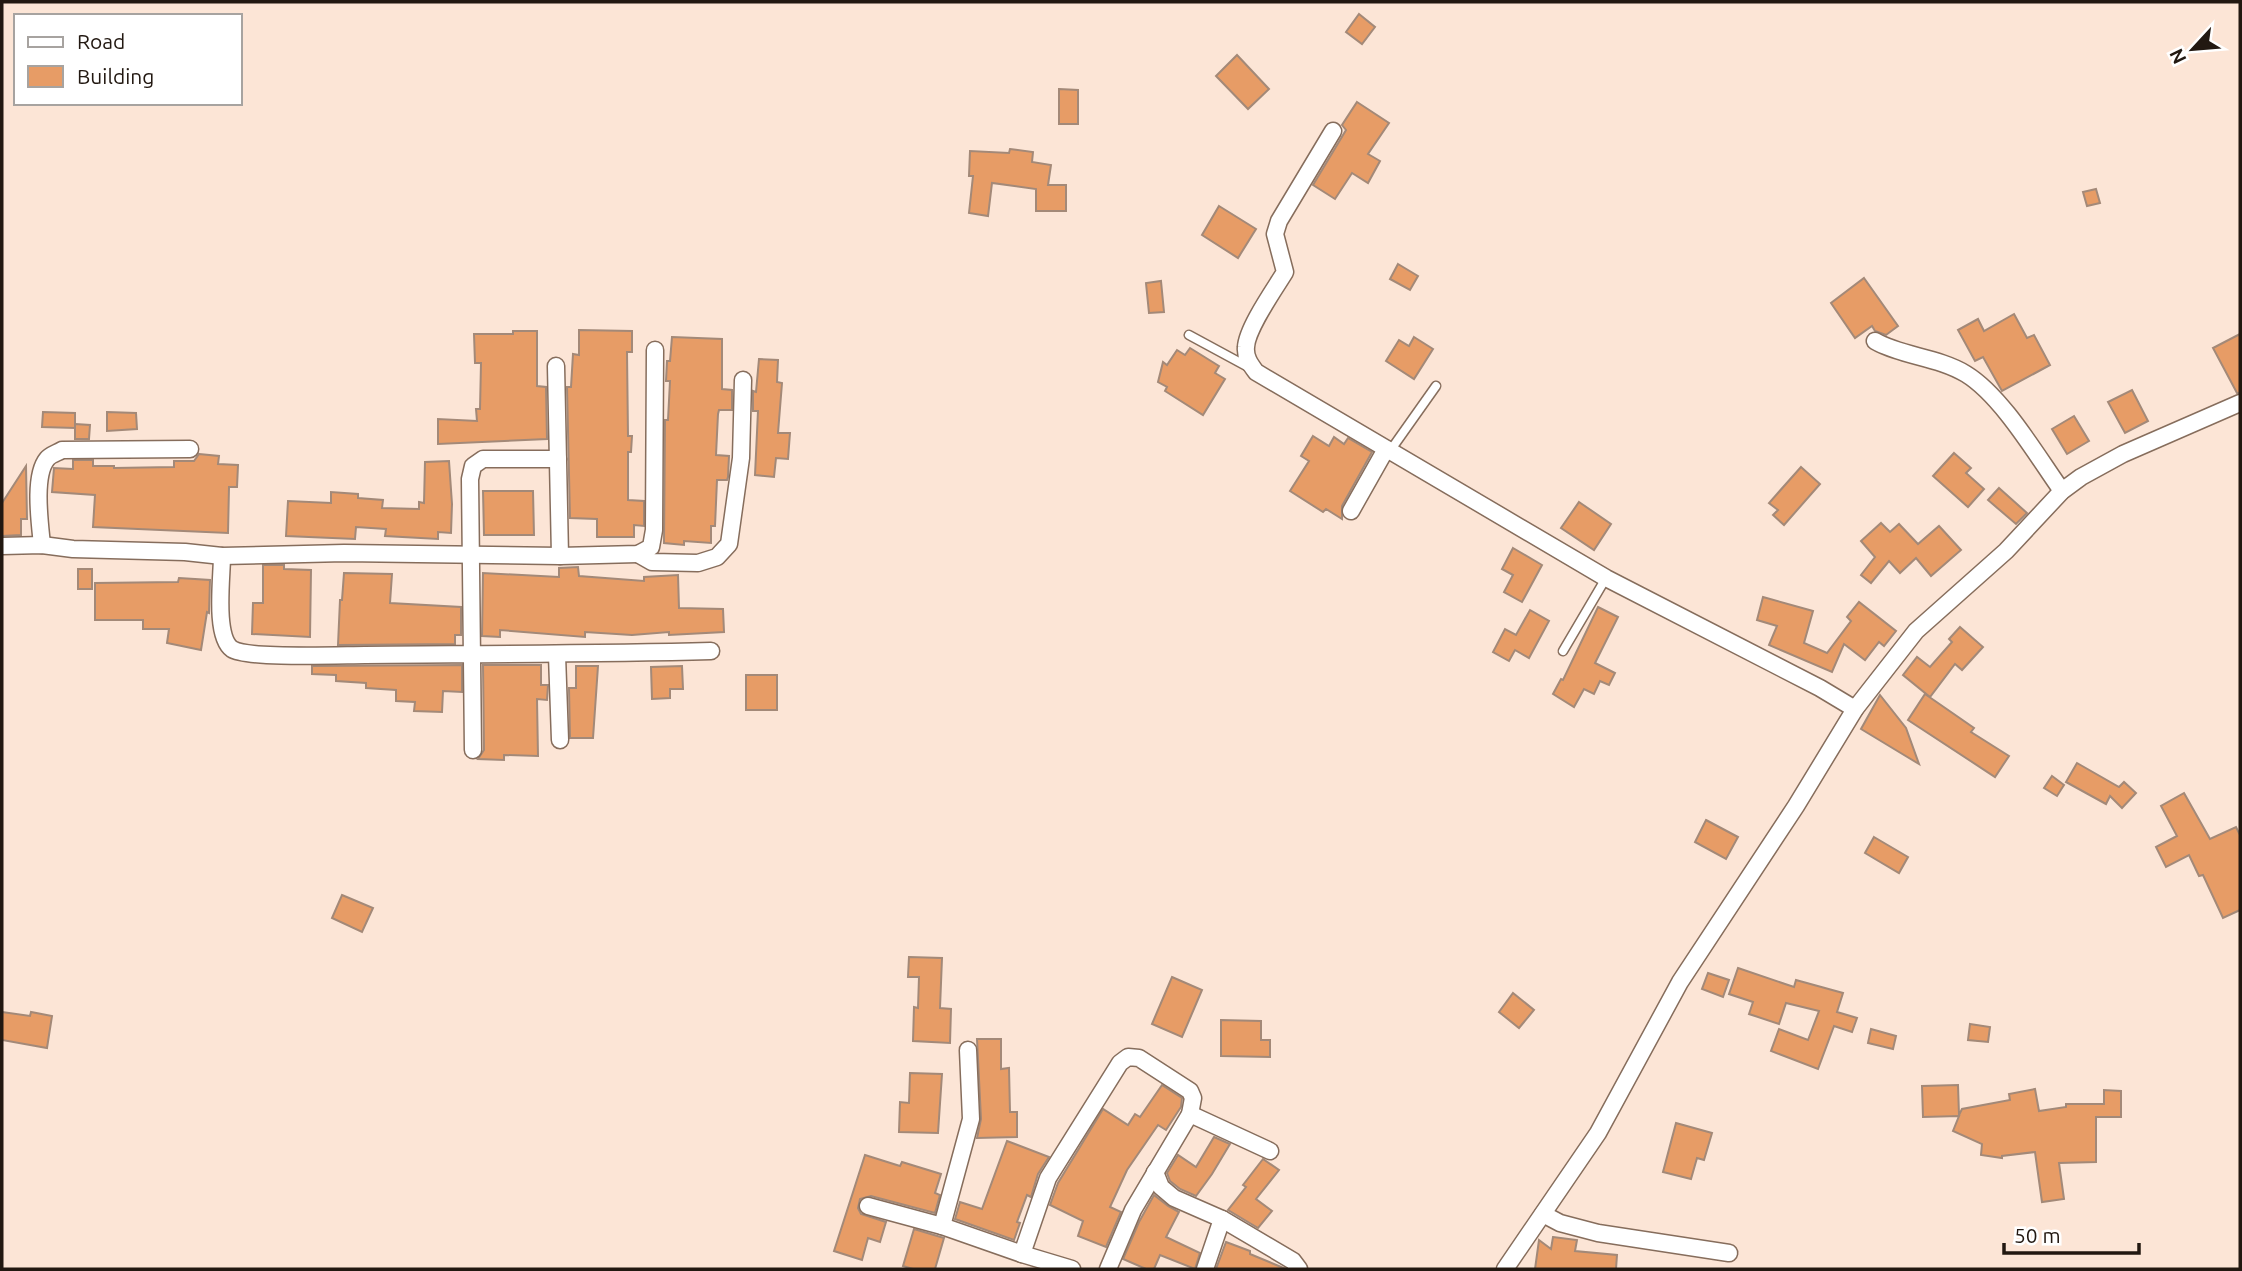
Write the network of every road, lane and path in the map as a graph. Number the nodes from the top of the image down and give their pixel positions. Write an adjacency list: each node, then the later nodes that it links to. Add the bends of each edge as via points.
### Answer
1 (1333, 131): 6 (street, via 1279,221 1275,234 1285,272 1245,346)
2 (1189, 335): 6 (lane)
3 (1874, 341): 13 (street, via 1967,375 2003,409)
4 (655, 350): 18 (street, via 654,530 650,547)
5 (556, 366): 12 (street)
6 (1256, 372): 11 (street)
7 (743, 380): 18 (street, via 741,458 729,544 717,557 698,563 652,562)
8 (1436, 386): 11 (lane)
9 (2240, 403): 13 (street, via 2098,466)
10 (190, 449): 15 (street, via 62,450 47,458 38,510)
11 (1388, 450): 14 (street); 21 (street)
12 (558, 458): 17 (street, via 483,458 473,466); 20 (street)
13 (2062, 491): 26 (street, via 2006,551 1916,631)
14 (1351, 511)
15 (42, 545): 16 (street); 19 (street)
16 (2, 546)
17 (472, 554): 19 (street); 20 (street); 24 (street)
18 (638, 554): 20 (street)
19 (222, 556): 24 (street, via 222,628 233,649 291,655)
20 (560, 556)
21 (1606, 578): 23 (lane); 26 (street)
22 (711, 651): 25 (street)
23 (1563, 651)
24 (472, 654): 25 (street); 28 (street)
25 (558, 655): 27 (street)
26 (1855, 709): 34 (street, via 1680,982 1598,1133)
27 (560, 740)
28 (473, 750)
29 (968, 1050): 36 (street, via 971,1119)
30 (1190, 1114): 31 (street); 32 (street); 38 (street, via 1190,1091 1139,1058 1128,1057 1119,1063 1048,1178)
31 (1270, 1151)
32 (1155, 1172): 35 (street, via 1161,1187 1174,1198); 40 (street)
33 (868, 1206): 36 (street)
34 (1543, 1214): 37 (street, via 1598,1233); 43 (street)
35 (1222, 1219): 41 (street); 42 (street)
36 (942, 1226): 38 (street)
37 (1729, 1253)
38 (1022, 1254): 39 (street)
39 (1072, 1269)
40 (1108, 1269)
41 (1205, 1269)
42 (1299, 1269)
43 (1505, 1269)

